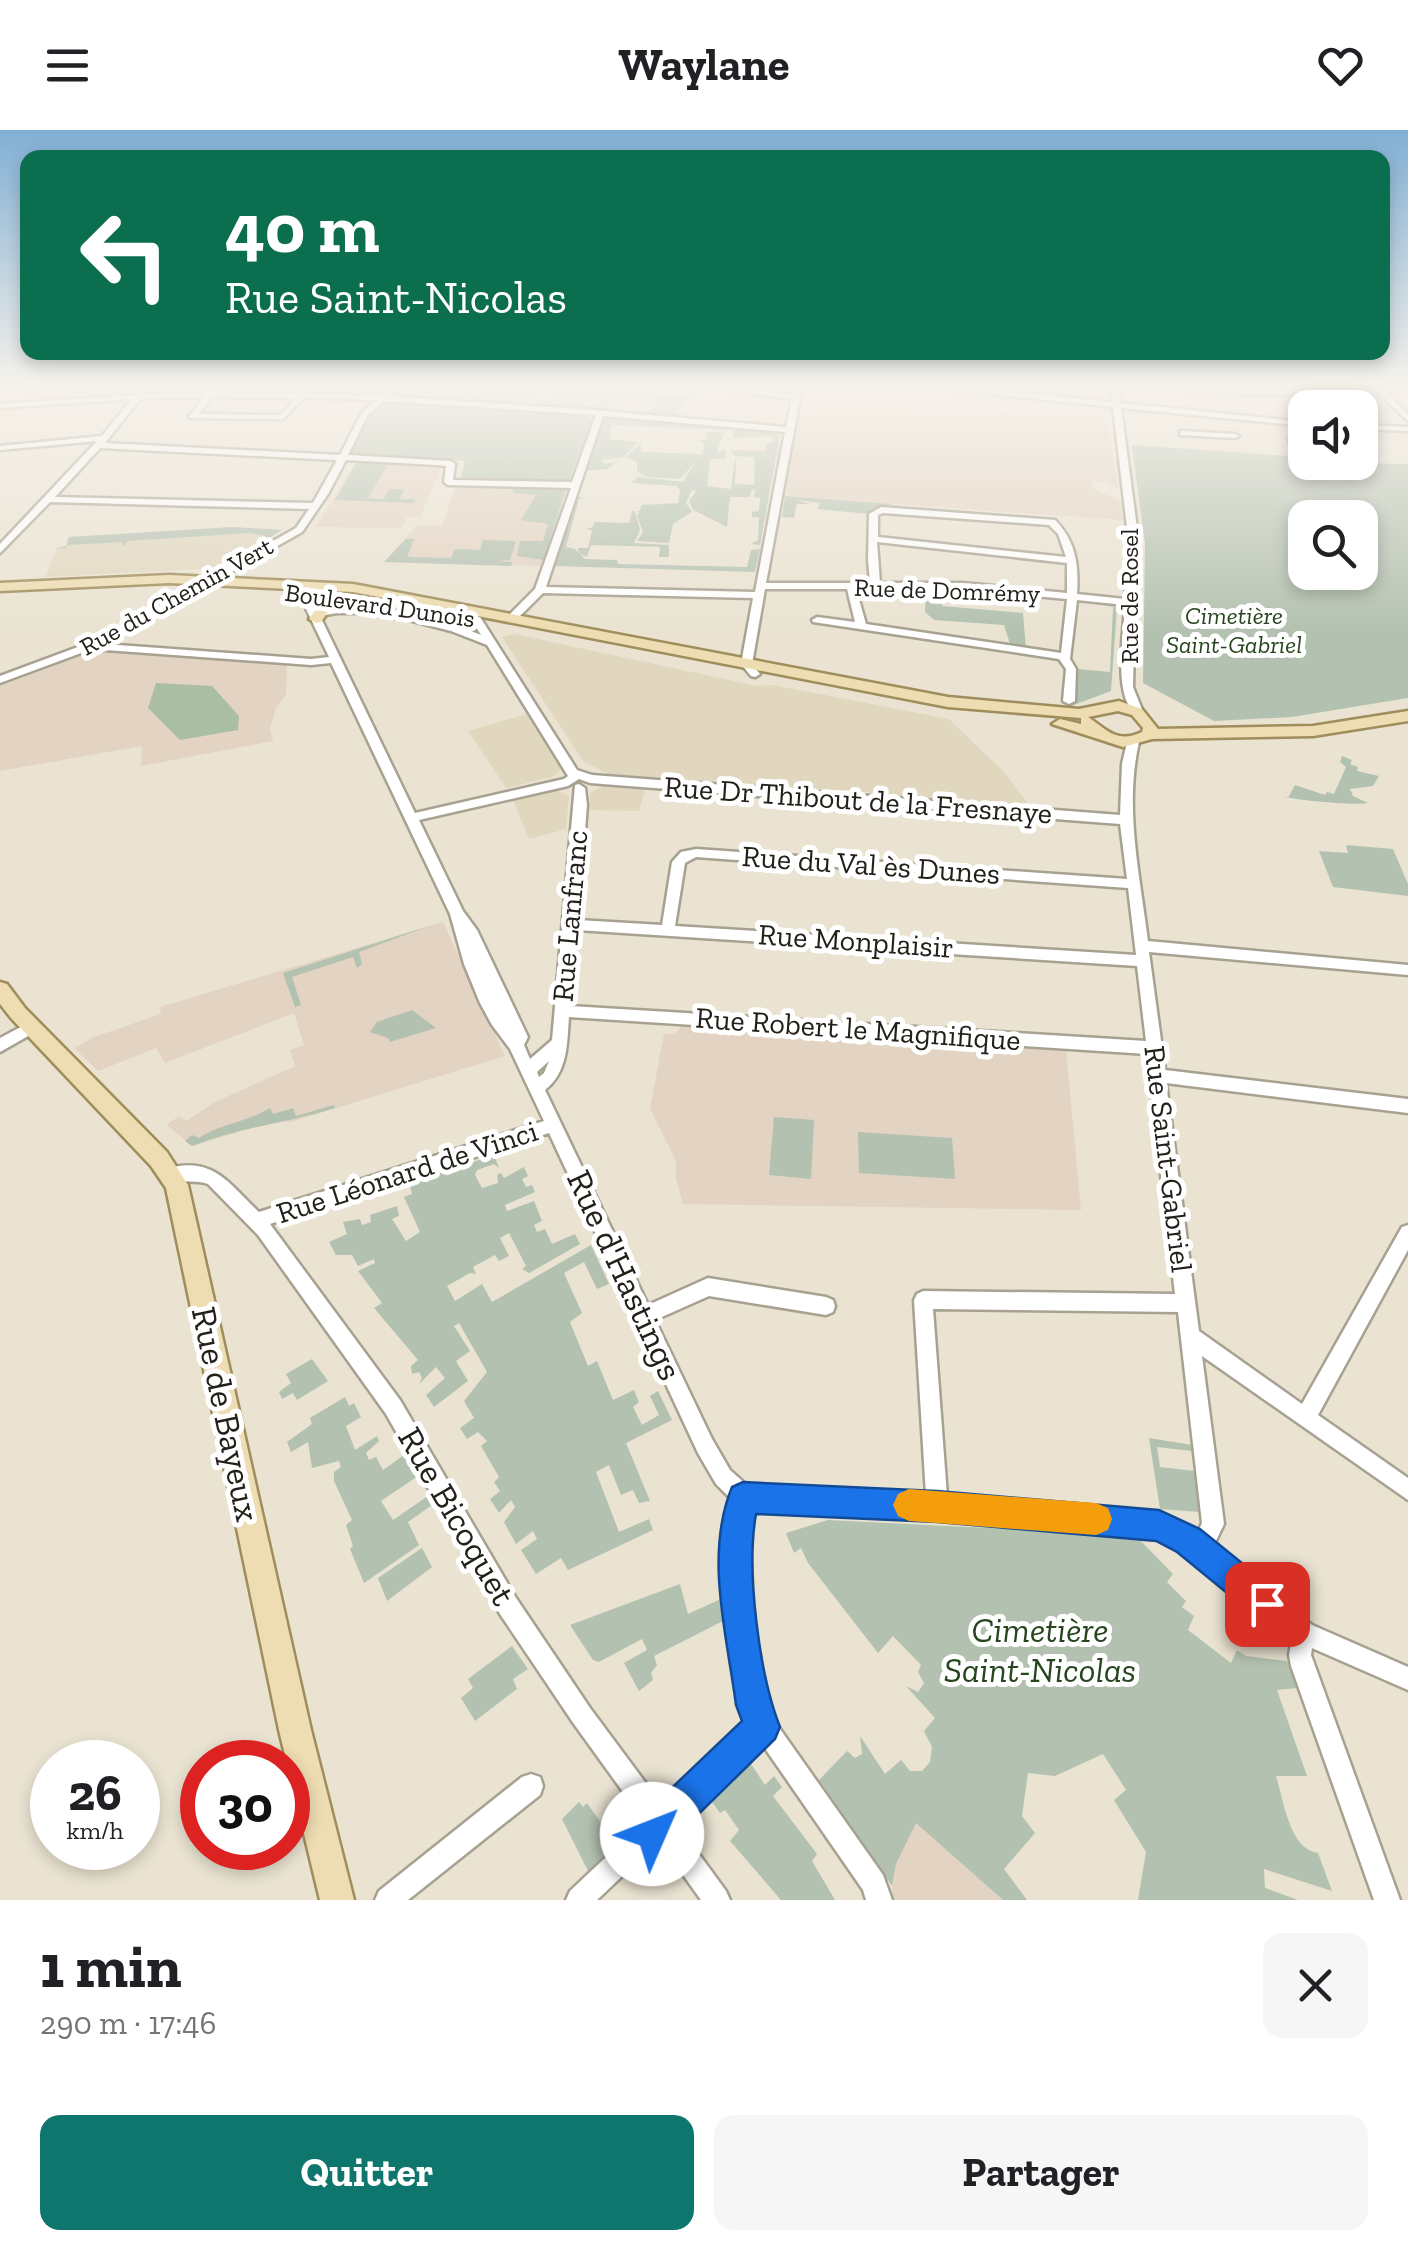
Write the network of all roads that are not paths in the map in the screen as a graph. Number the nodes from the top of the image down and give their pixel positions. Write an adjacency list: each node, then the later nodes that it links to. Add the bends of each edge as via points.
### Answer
1 (74, 470): 8 (street)
2 (335, 470): 9 (street, Rue du Chemin Vert)
3 (451, 470): 7 (street, via 448,482)
4 (580, 470): 7 (street)
5 (782, 470): 20 (street)
6 (1123, 470): 24 (street, Rue de Rosel)
7 (574, 485): 19 (street)
8 (46, 499): 9 (street); 11 (street)
9 (316, 506): 13 (street, Rue du Chemin Vert, via 298,530)
10 (872, 539): 12 (street); 12 (street, via 874,514 888,509 1045,520 1062,529); 14 (street)
11 (0, 550)
12 (1072, 560): 22 (street)
13 (211, 580): 15 (main road, Boulevard Dunois); 17 (street, Rue du Chemin Vert); 18 (main road, Boulevard Dunois)
14 (876, 586): 16 (street, Rue de Domrémy); 22 (street, Rue de Domrémy)
15 (0, 587)
16 (851, 587): 20 (street, Rue de Domrémy); 29 (street)
17 (195, 588): 21 (main road, Boulevard Dunois); 23 (main road, Boulevard Dunois); 31 (street, Rue du Chemin Vert)
18 (327, 590): 21 (main road, Boulevard Dunois); 25 (main road); 26 (main road, Boulevard Dunois, via 391,593); 27 (main road, Boulevard Dunois)
19 (540, 590): 20 (street, Rue de Domrémy); 26 (street)
20 (759, 590): 34 (street)
21 (303, 592): 25 (street, Rue d'Hastings)
22 (1072, 595): 24 (street, Rue de Domrémy); 32 (street)
23 (0, 598)
24 (1132, 604): 36 (street, Rue de Rosel)
25 (319, 616): 30 (street, via 342,608 438,624); 33 (street, Rue d'Hastings)
26 (514, 617): 34 (main road, Boulevard Dunois)
27 (476, 619): 30 (street); 34 (main road, Boulevard Dunois)
28 (817, 620): 29 (street)
29 (860, 626): 32 (street)
30 (492, 644): 46 (street)
31 (92, 646): 33 (street); 35 (street, Rue du Chemin Vert)
32 (1064, 658): 37 (street, via 1072,669)
33 (335, 660): 47 (street, Rue d'Hastings)
34 (751, 669): 40 (main road, Boulevard Dunois, via 948,702); 43 (main road, Boulevard Dunois, via 889,701)
35 (0, 680)
36 (1128, 687): 39 (street, Rue de Rosel); 42 (street, Rue de Rosel)
37 (1070, 701)
38 (1408, 704): 42 (main road, via 1250,725)
39 (1112, 705): 40 (main road); 42 (main road)
40 (1088, 714): 43 (main road)
41 (1408, 716): 42 (main road, via 1313,731)
42 (1142, 727): 44 (main road); 45 (street, Rue Saint-Gabriel)
43 (1093, 731): 44 (main road, Boulevard Dunois)
44 (1110, 740): 45 (street)
45 (1128, 764): 48 (street, Rue Saint-Gabriel)
46 (578, 781): 47 (street, Rue Dr Thibout de la Fresnaye); 48 (street, Rue Dr Thibout de la Fresnaye); 50 (street, Rue Lanfranc)
47 (411, 818): 60 (street, Rue d'Hastings, via 520,1037 516,1045)
48 (1126, 820): 49 (street, Rue Saint-Gabriel)
49 (1133, 884): 51 (street, Rue du Val ès Dunes, via 696,852 679,862); 52 (street, Rue Saint-Gabriel)
50 (569, 924): 51 (street, Rue Monplaisir); 55 (street, Rue Lanfranc)
51 (668, 928): 52 (street, Rue Monplaisir)
52 (1142, 954): 53 (street, Rue Monplaisir); 59 (street, Rue Saint-Gabriel)
53 (1408, 970)
54 (0, 989): 56 (main road, Rue de Bayeux)
55 (561, 1011): 57 (street, Rue Lanfranc); 59 (street, Rue Robert le Magnifique)
56 (32, 1027): 58 (street); 65 (main road, Rue de Bayeux)
57 (558, 1044): 60 (street, Rue Lanfranc); 62 (street, Rue Lanfranc, via 550,1077)
58 (0, 1046)
59 (1154, 1048): 61 (street, Rue Saint-Gabriel)
60 (528, 1070): 62 (street, Rue d'Hastings)
61 (1158, 1076): 63 (street); 68 (street, Rue Saint-Gabriel)
62 (536, 1088): 64 (street, Rue d'Hastings)
63 (1408, 1106)
64 (554, 1125): 66 (street, Rue Léonard de Vinci); 70 (street, Rue d'Hastings)
65 (171, 1174): 66 (street, Rue Bicoquet, via 208,1173); 82 (main road, Rue de Bayeux)
66 (260, 1219): 81 (street, Rue Bicoquet, via 393,1407 508,1606)
67 (1408, 1233): 72 (street)
68 (1187, 1303): 71 (street, Rue Saint-Gabriel); 75 (street, via 923,1300)
69 (826, 1306): 70 (street, via 708,1287)
70 (645, 1314): 74 (street, Rue d'Hastings, via 705,1446)
71 (1192, 1338): 72 (street); 76 (street, Rue Saint-Gabriel, via 1213,1524)
72 (1306, 1417): 73 (street)
73 (1408, 1490)
74 (743, 1498): 75 (street); 79 (street, via 736,1578)
75 (937, 1506): 76 (street, via 1159,1526)
76 (1200, 1550): 77 (street)
77 (1304, 1633): 78 (street); 87 (street, via 1302,1666)
78 (1408, 1679)
79 (762, 1727): 81 (street); 86 (street)
80 (531, 1786): 83 (street)
81 (659, 1826): 84 (street); 85 (street, Rue Bicoquet)
82 (337, 1900)
83 (388, 1900)
84 (579, 1900)
85 (717, 1900)
86 (880, 1900)
87 (1386, 1900)

